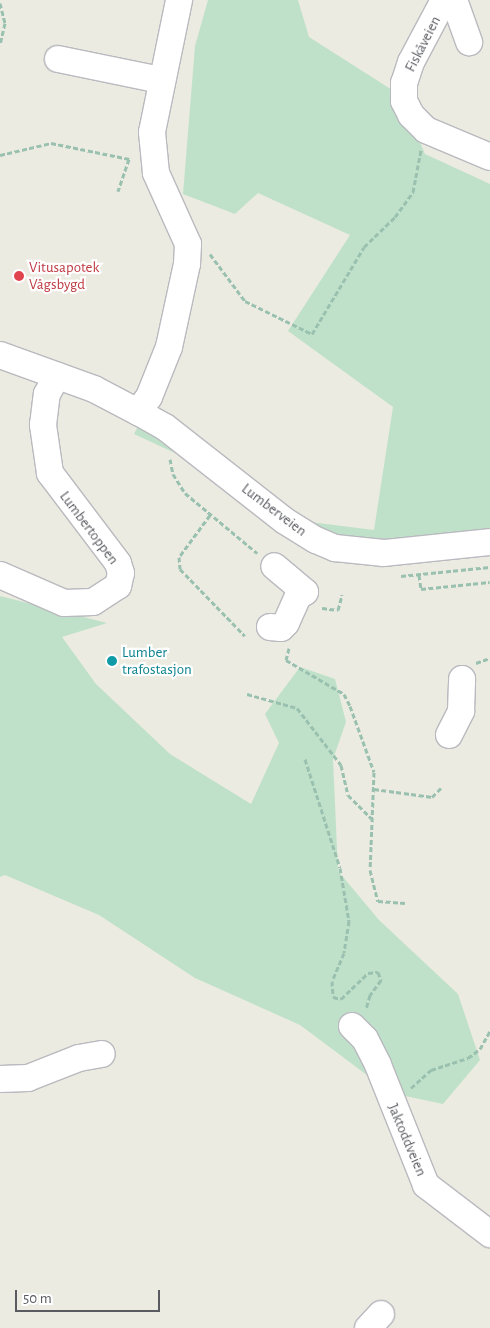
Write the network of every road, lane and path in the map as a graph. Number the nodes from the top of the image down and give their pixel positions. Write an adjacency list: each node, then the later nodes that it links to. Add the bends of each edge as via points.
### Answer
1 (179, 0): 8 (street)
2 (444, 0): 9 (street, Fiskåveien, via 418,47 404,83 404,101 411,116)
3 (454, 0): 5 (street, Fiskåveien)
4 (0, 3): 6 (path, via 5,23)
5 (469, 42)
6 (0, 45)
7 (58, 59): 8 (street)
8 (160, 80): 16 (street, via 152,132 156,173 188,244 187,264 169,347 149,397)
9 (426, 130): 11 (street, Fiskåveien); 13 (path, via 413,192 395,217 364,246 312,334 245,301)
10 (0, 155): 12 (path, via 51,142 129,159)
11 (488, 160)
12 (118, 192)
13 (206, 249)
14 (0, 355): 15 (street, Lumberveien)
15 (56, 376): 16 (street, Lumberveien); 21 (street, Lumbertoppen, via 47,394 43,425 50,474 118,563 120,580 106,596 78,604 64,602)
16 (138, 412): 19 (street, Lumberveien, via 198,452 301,532 335,548 384,553)
17 (170, 459): 18 (path, via 173,474 185,493)
18 (210, 515): 20 (path); 27 (path, via 179,558 180,569)
19 (490, 542)
20 (274, 566): 26 (street, via 305,592 298,596 286,623 281,628)
21 (0, 575)
22 (420, 575): 23 (path, via 421,589)
23 (490, 582)
24 (342, 595): 25 (path, via 338,610)
25 (316, 610)
26 (270, 627)
27 (245, 636)
28 (293, 641): 34 (path, via 286,660 344,694 367,747 374,772)
29 (462, 678): 31 (street, via 461,711)
30 (248, 694): 35 (path, via 297,708 341,766 348,795)
31 (449, 735)
32 (305, 759): 37 (path, via 340,868 349,921 344,953 332,981 333,997 341,999 368,973 382,974)
33 (441, 788): 34 (path, via 432,797)
34 (374, 789): 35 (path)
35 (371, 818): 36 (path, via 370,870 378,901)
36 (405, 903)
37 (360, 1021): 42 (street, Jaktoddveien, via 426,1185)
38 (490, 1031): 41 (path, via 480,1049 468,1058 431,1070 409,1090)
39 (102, 1054): 40 (street, via 78,1058 28,1078)
40 (0, 1079)
41 (404, 1082)
42 (490, 1234)

